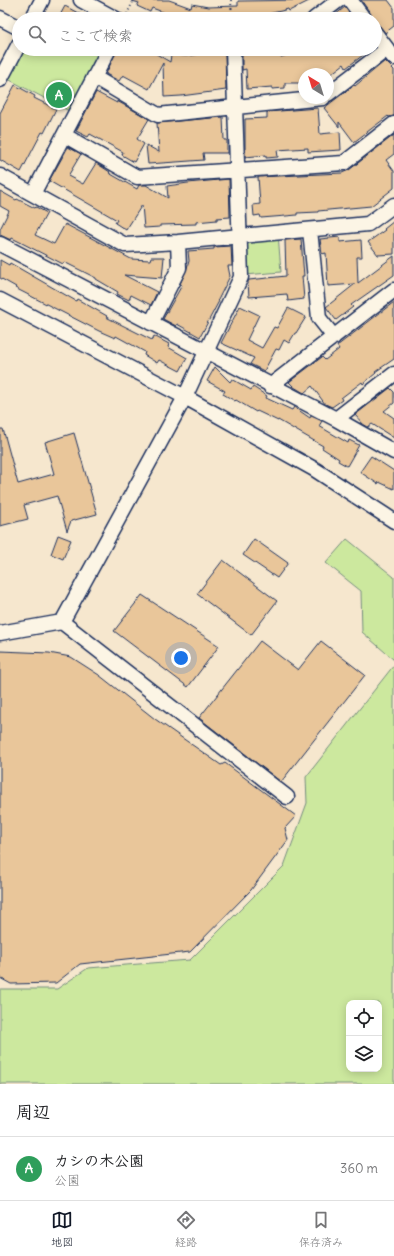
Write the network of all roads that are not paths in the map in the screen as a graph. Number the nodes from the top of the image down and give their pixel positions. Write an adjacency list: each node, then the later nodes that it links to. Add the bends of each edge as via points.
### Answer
1 (42, 0): 5 (street)
2 (81, 0): 6 (street)
3 (340, 0): 7 (street)
4 (350, 0): 8 (street)
5 (36, 12)
6 (103, 12)
7 (324, 12)
8 (359, 12)
9 (0, 18): 10 (street)
10 (12, 24)
11 (382, 43): 12 (street)
12 (390, 54): 18 (street)
13 (13, 56): 17 (street)
14 (105, 56): 16 (street)
15 (233, 56): 20 (street)
16 (94, 77): 20 (street, via 158,115); 22 (street)
17 (0, 80)
18 (334, 90)
19 (298, 101): 20 (street)
20 (235, 108): 23 (street)
21 (394, 124): 23 (street, via 344,163)
22 (64, 134): 23 (street, via 137,177); 25 (street)
23 (237, 170): 28 (street)
24 (0, 176): 25 (street)
25 (33, 194): 29 (street, via 125,244)
26 (394, 205): 27 (street, via 368,224)
27 (310, 230): 28 (street); 34 (street, via 319,318)
28 (239, 236): 29 (street); 35 (street, via 241,277)
29 (178, 242): 33 (street, via 179,268)
30 (0, 244): 33 (street)
31 (394, 290): 34 (street)
32 (0, 300): 38 (street)
33 (151, 323): 35 (street)
34 (334, 337): 37 (street)
35 (206, 352): 37 (street); 38 (street)
36 (394, 374): 39 (street)
37 (270, 386): 39 (street)
38 (185, 397): 41 (street, via 314,469); 42 (street)
39 (336, 419): 40 (street)
40 (394, 452)
41 (394, 522)
42 (62, 622): 43 (street); 44 (street)
43 (0, 633)
44 (287, 797)

